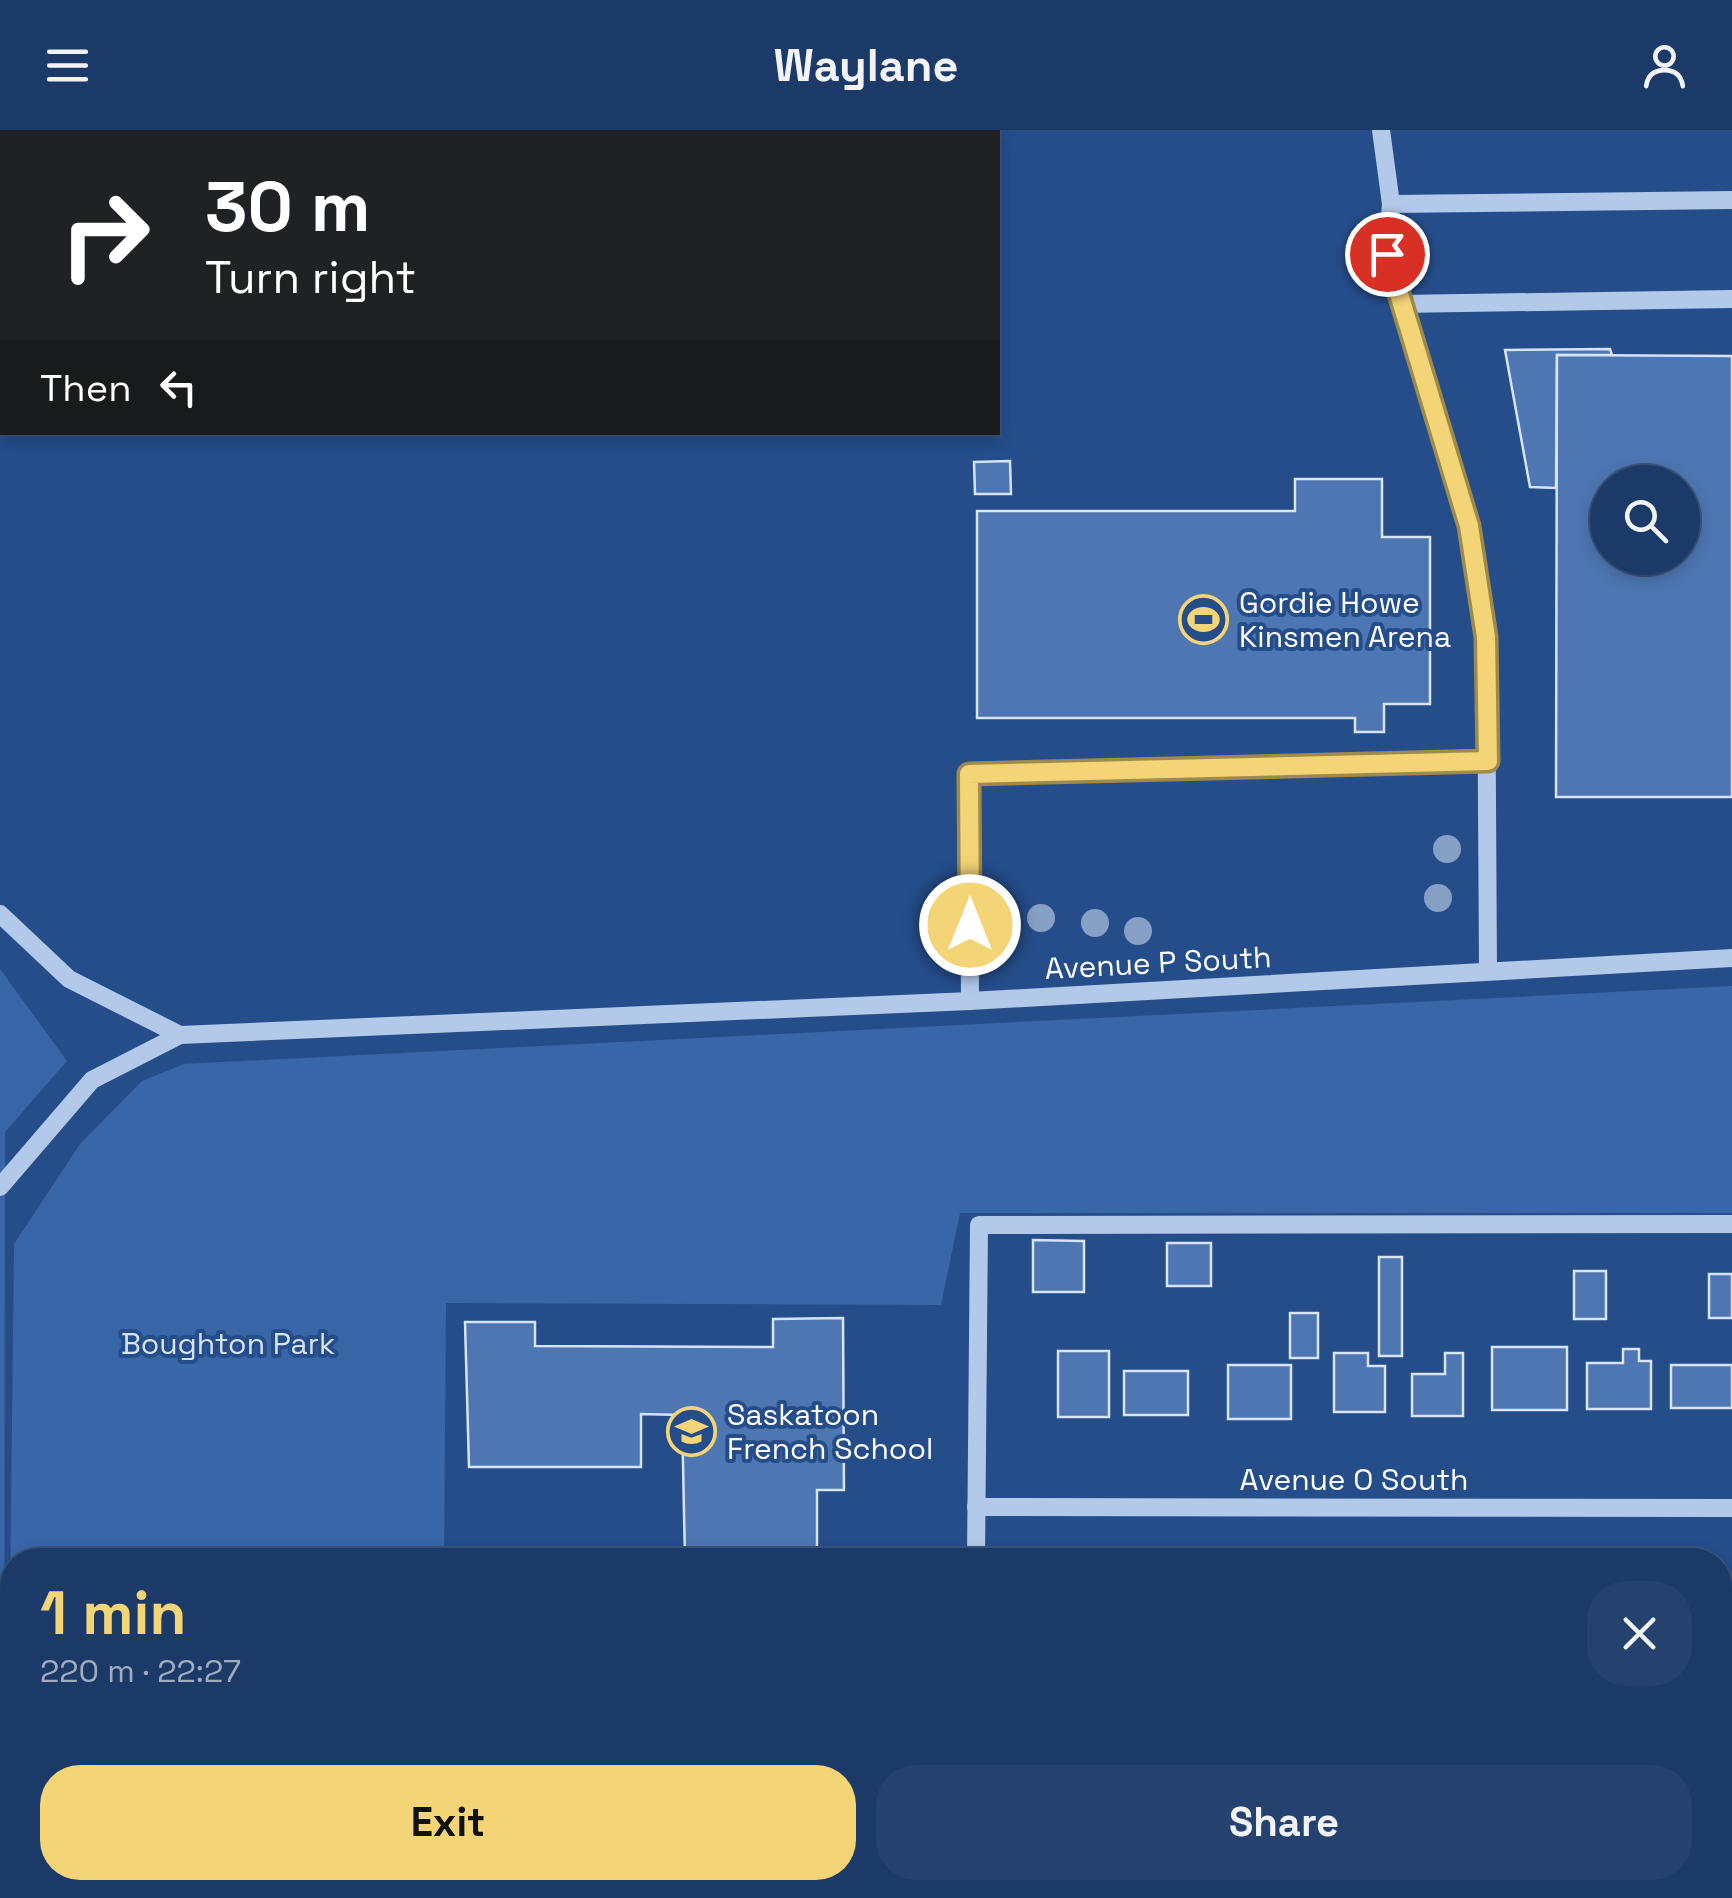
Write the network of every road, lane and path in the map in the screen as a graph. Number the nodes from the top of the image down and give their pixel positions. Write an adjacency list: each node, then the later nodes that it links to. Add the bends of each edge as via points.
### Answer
1 (1381, 130): 3 (street)
2 (1732, 200): 3 (street)
3 (1391, 204): 5 (street, via 1387,254)
4 (1732, 299): 5 (street)
5 (1400, 304): 6 (street, via 1469,526 1486,637)
6 (1488, 761): 9 (street); 10 (street, via 969,774)
7 (0, 914): 11 (street, via 69,979)
8 (1732, 958): 9 (street, Avenue P South)
9 (1488, 970): 10 (street, Avenue P South)
10 (970, 1001): 11 (street, Avenue P South)
11 (180, 1035): 12 (street, via 92,1080)
12 (0, 1187)
13 (1732, 1224): 14 (street, via 978,1225)
14 (976, 1507): 15 (street, Avenue O South); 16 (street)
15 (1732, 1508)
16 (976, 1548)

